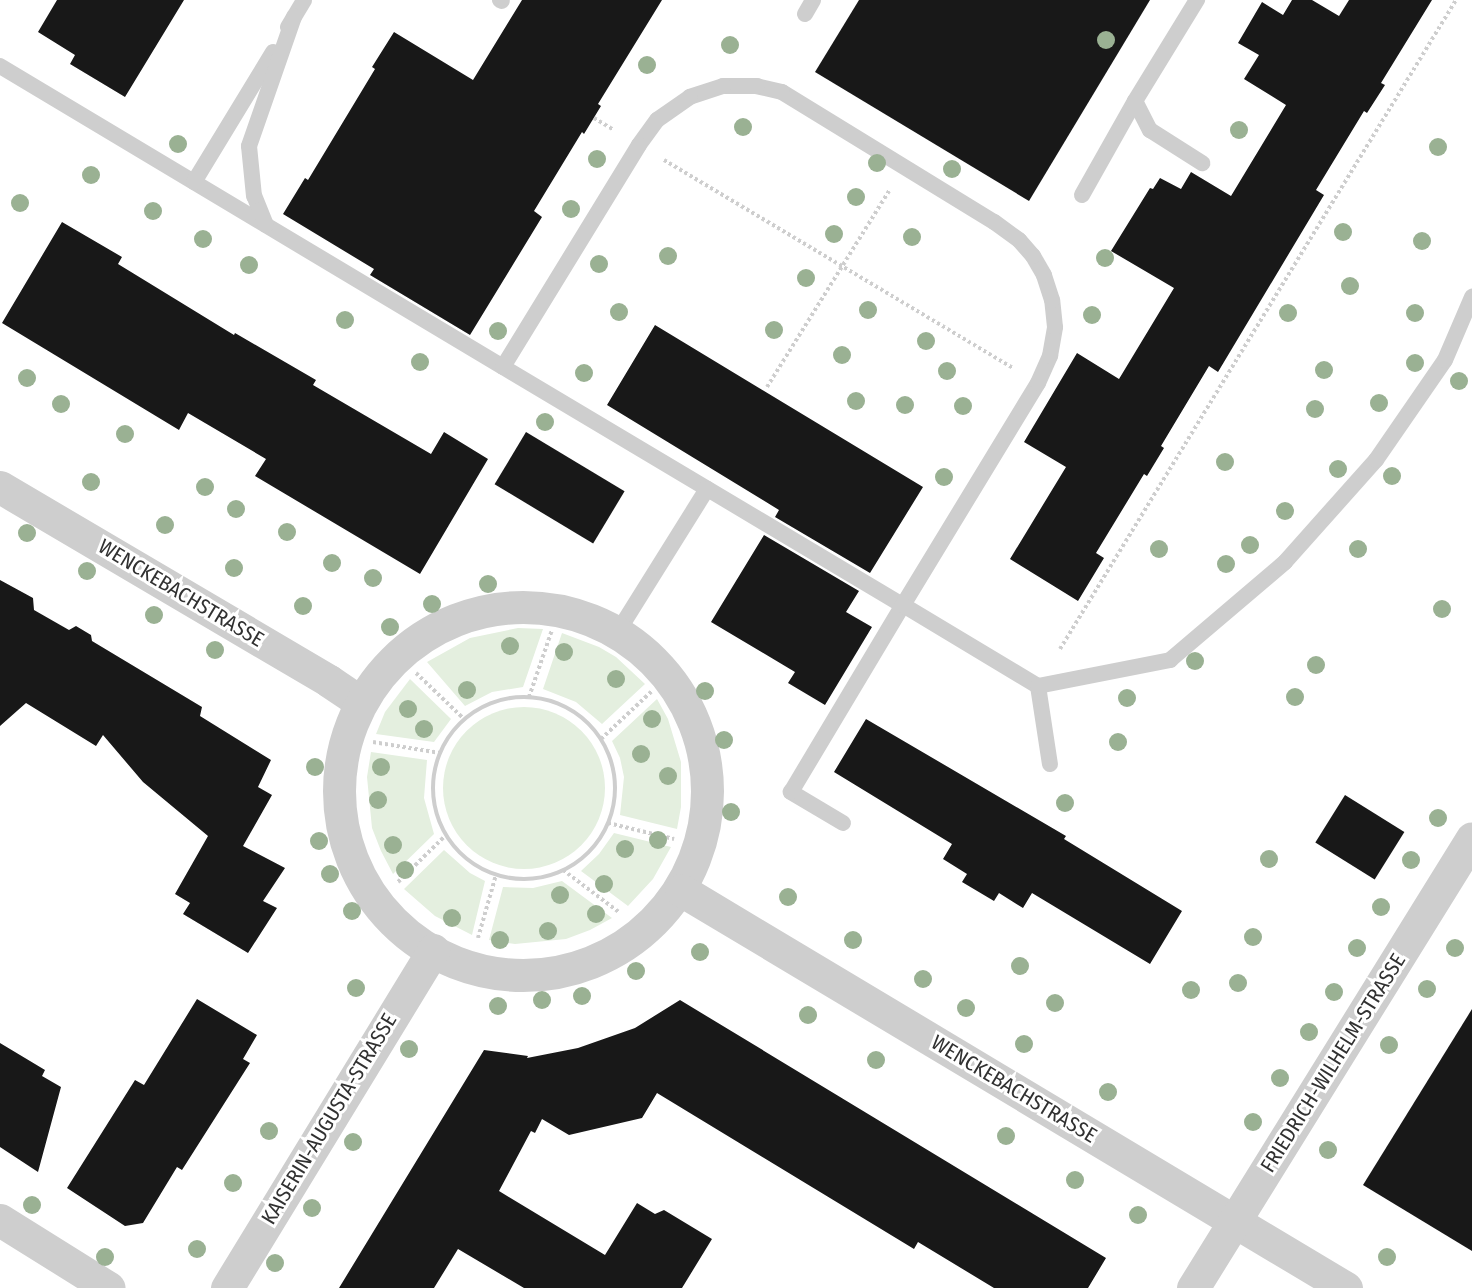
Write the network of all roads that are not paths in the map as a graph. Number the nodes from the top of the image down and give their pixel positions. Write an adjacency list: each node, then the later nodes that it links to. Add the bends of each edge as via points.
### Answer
1 (304, 0): 3 (lane)
2 (1197, 0): 5 (lane)
3 (294, 18): 7 (lane); 9 (lane, via 249,146 254,196)
4 (0, 66): 7 (lane)
5 (1135, 101): 6 (lane, via 1150,130); 8 (lane)
6 (1202, 163)
7 (194, 182): 9 (lane)
8 (1082, 195)
9 (266, 225): 11 (lane)
10 (1472, 297): 16 (lane, via 1445,360 1376,460 1285,562 1170,660)
11 (503, 368): 13 (lane); 14 (lane, via 657,120 690,97 723,86 757,86 782,92 806,105 1019,240 1034,256 1052,300 1055,327 1050,356 1038,383)
12 (0, 486): 17 (street, WENCKEBACHSTRASSE)
13 (707, 489): 14 (lane); 15 (lane)
14 (903, 605): 16 (lane); 19 (lane, via 791,792)
15 (617, 633): 17 (street, via 581,616 535,607 495,610 462,619 397,656); 21 (street, via 668,678 683,702 704,757 705,817 701,846)
16 (1038, 686): 18 (lane)
17 (360, 702): 22 (street, via 346,737 339,772 346,841 377,902 393,921)
18 (1050, 764)
19 (843, 823)
20 (1472, 838): 24 (street, FRIEDRICH-WILHELM-STRASSE)
21 (681, 890): 22 (street, via 645,931 615,952 582,966 546,974 510,974 471,967); 24 (street, WENCKEBACHSTRASSE)
22 (433, 950): 26 (street, KAISERIN-AUGUSTA-STRASSE)
23 (0, 1220): 25 (street)
24 (1235, 1221): 27 (street, FRIEDRICH-WILHELM-STRASSE); 28 (street, WENCKEBACHSTRASSE)
25 (109, 1288)
26 (226, 1288)
27 (1193, 1288)
28 (1346, 1288)

